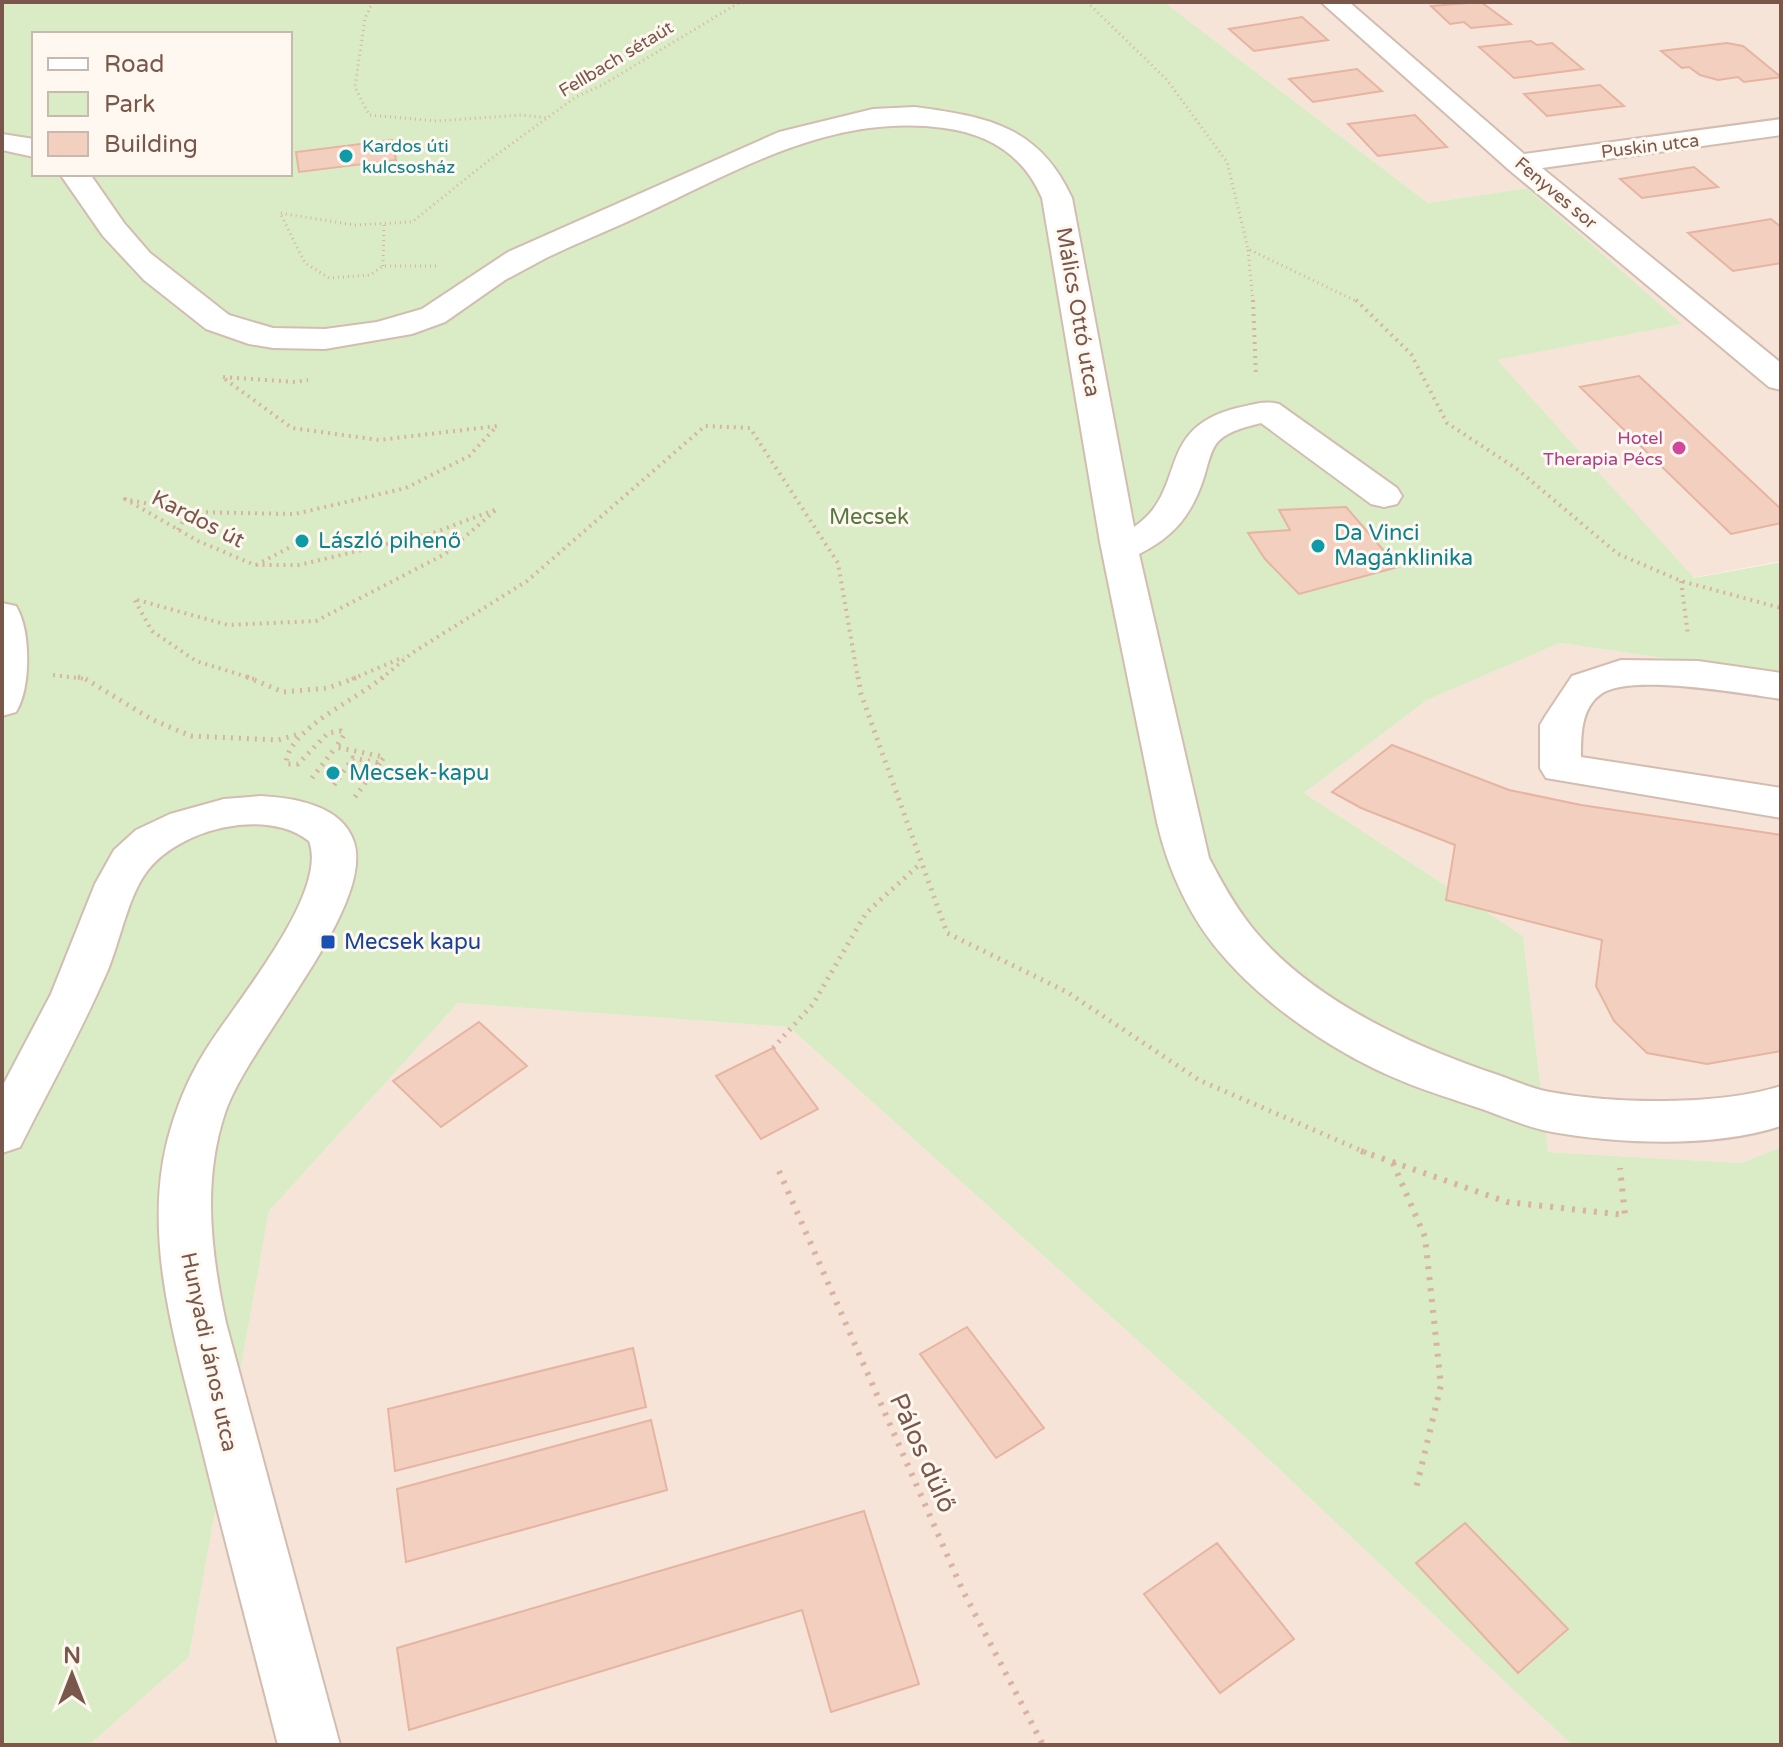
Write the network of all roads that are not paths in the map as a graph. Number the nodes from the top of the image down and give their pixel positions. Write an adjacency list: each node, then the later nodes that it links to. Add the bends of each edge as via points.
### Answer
1 (1334, 2): 5 (street, Fenyves sor)
2 (1781, 127): 5 (street, Puskin utca)
3 (2, 142): 4 (street)
4 (32, 148)
5 (1518, 163): 7 (street, Fenyves sor)
6 (76, 176): 9 (street, Málics Ottó utca, via 112,232 140,263 225,326 310,340 349,337 425,319 505,267 826,125 876,115 976,125 1021,146 1049,177 1057,198)
7 (1781, 380)
8 (1384, 496): 9 (street, via 1267,411 1220,425 1203,437 1177,506 1163,525)
9 (1120, 549): 14 (street, Málics Ottó utca, via 1187,858 1239,944 1279,982 1334,1023 1417,1067 1549,1112 1700,1120)
10 (2, 615): 11 (street)
11 (5, 686)
12 (1781, 686): 13 (street, via 1698,674 1621,673 1586,685 1560,725 1561,768)
13 (1781, 803)
14 (1781, 1106)
15 (2, 1133): 16 (street, Hunyadi János utca, via 136,853 193,823 250,810 302,818 333,841 335,862 314,926 219,1070 192,1143 183,1199 186,1249 203,1340)
16 (309, 1745)

